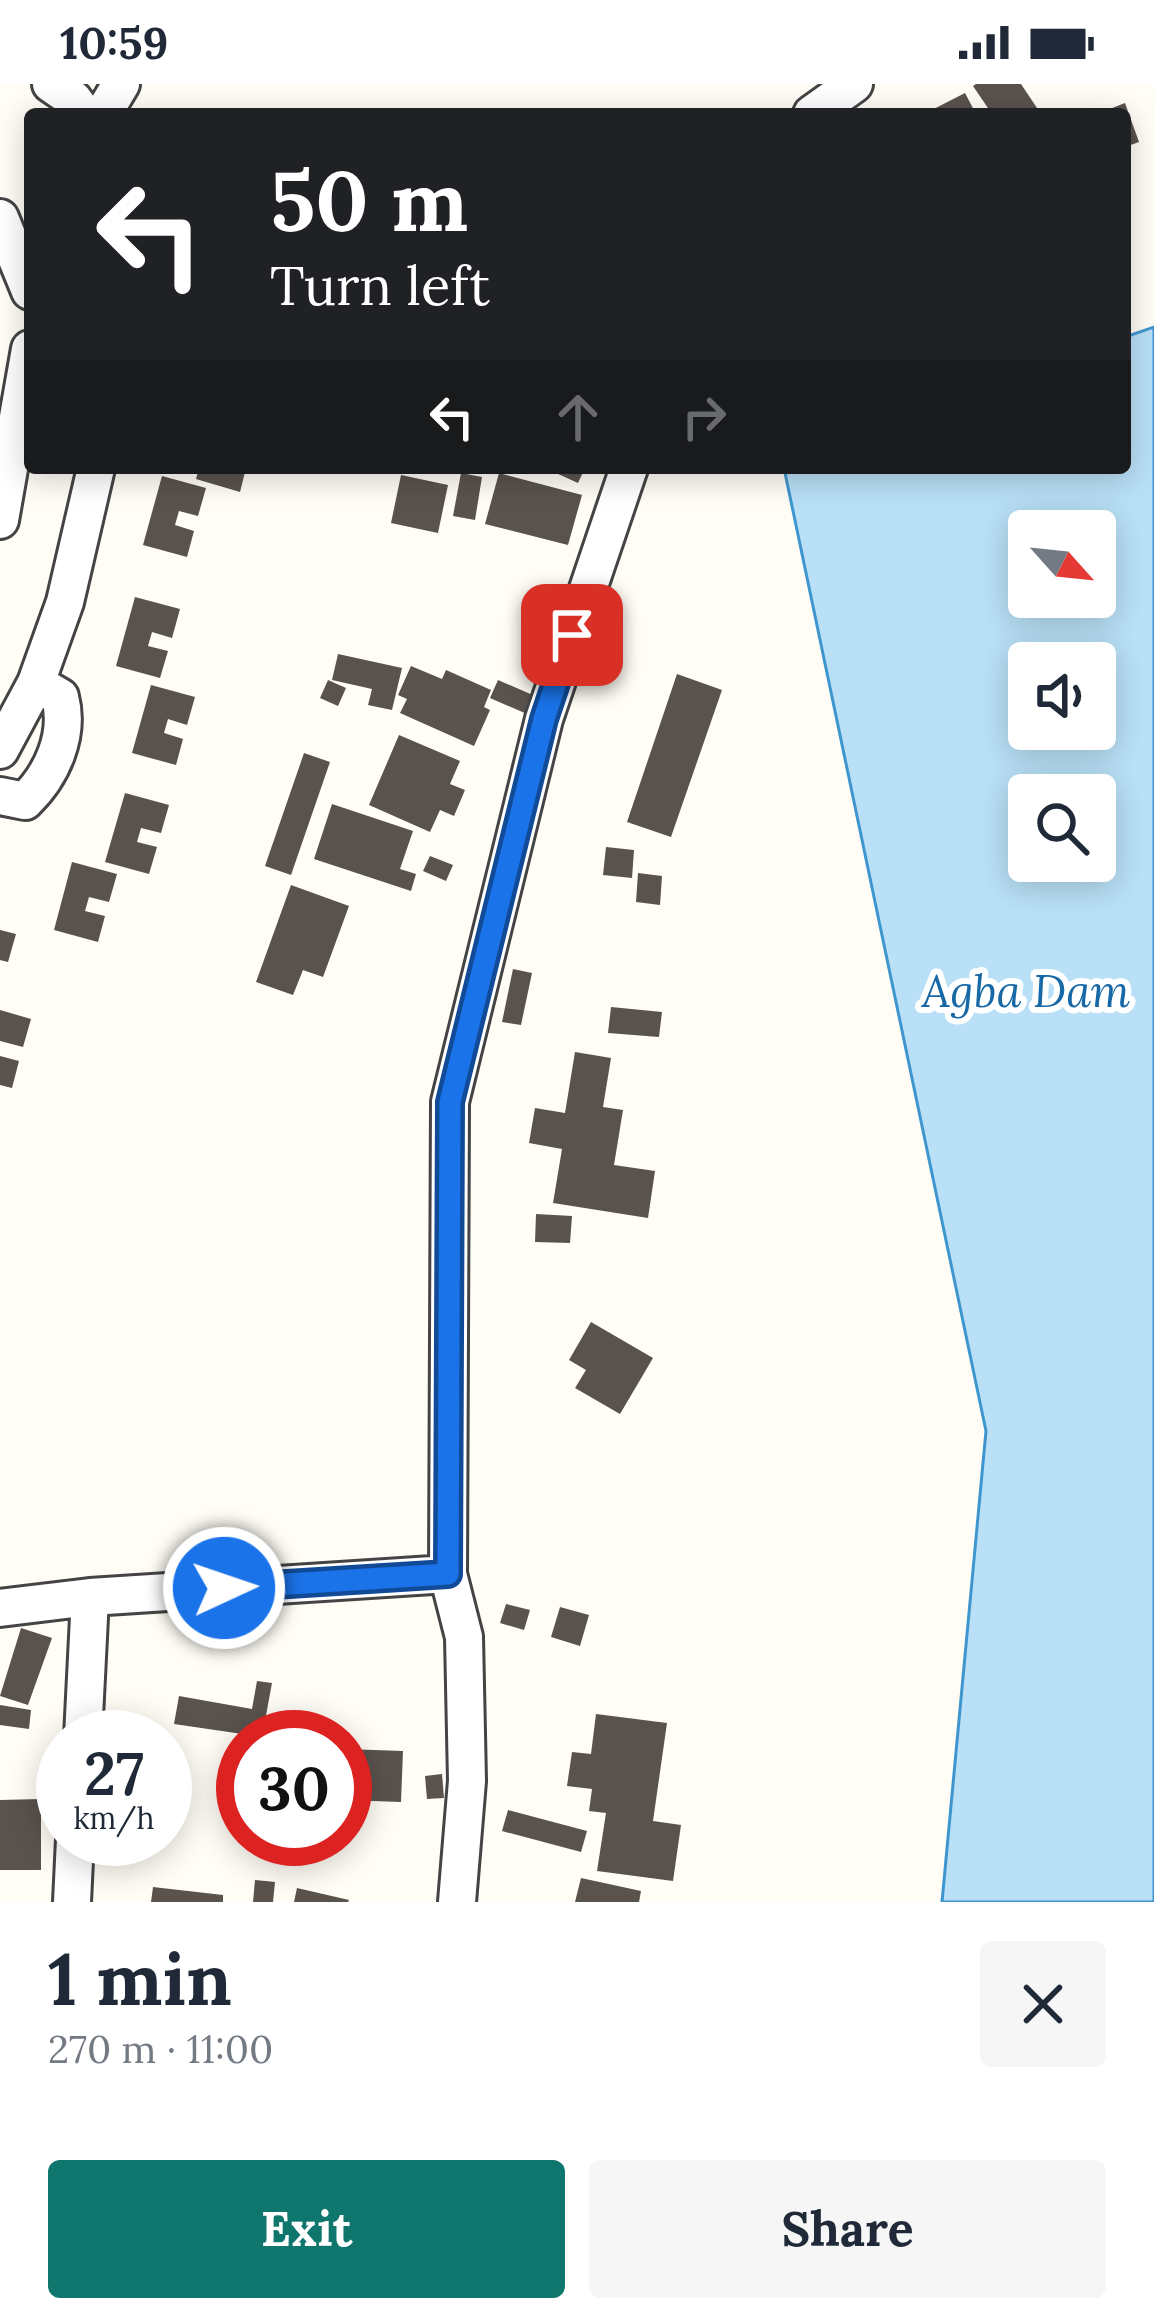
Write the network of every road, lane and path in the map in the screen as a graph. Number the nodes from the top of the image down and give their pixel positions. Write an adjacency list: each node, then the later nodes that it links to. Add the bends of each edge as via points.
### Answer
1 (854, 84): 2 (street)
2 (820, 108)
3 (0, 216): 4 (street)
4 (24, 276)
5 (24, 383): 8 (street)
6 (95, 474): 9 (street, via 65,602)
7 (627, 474): 12 (street, via 544,719 450,1102)
8 (0, 520)
9 (36, 682): 10 (street); 11 (street, via 60,698 56,754 25,801)
10 (2, 742)
11 (0, 796)
12 (448, 1574): 13 (street); 18 (street, via 464,1637 467,1781)
13 (91, 1597): 14 (street); 15 (street)
14 (0, 1608)
15 (85, 1710)
16 (74, 1866): 17 (street)
17 (72, 1902)
18 (458, 1902)

